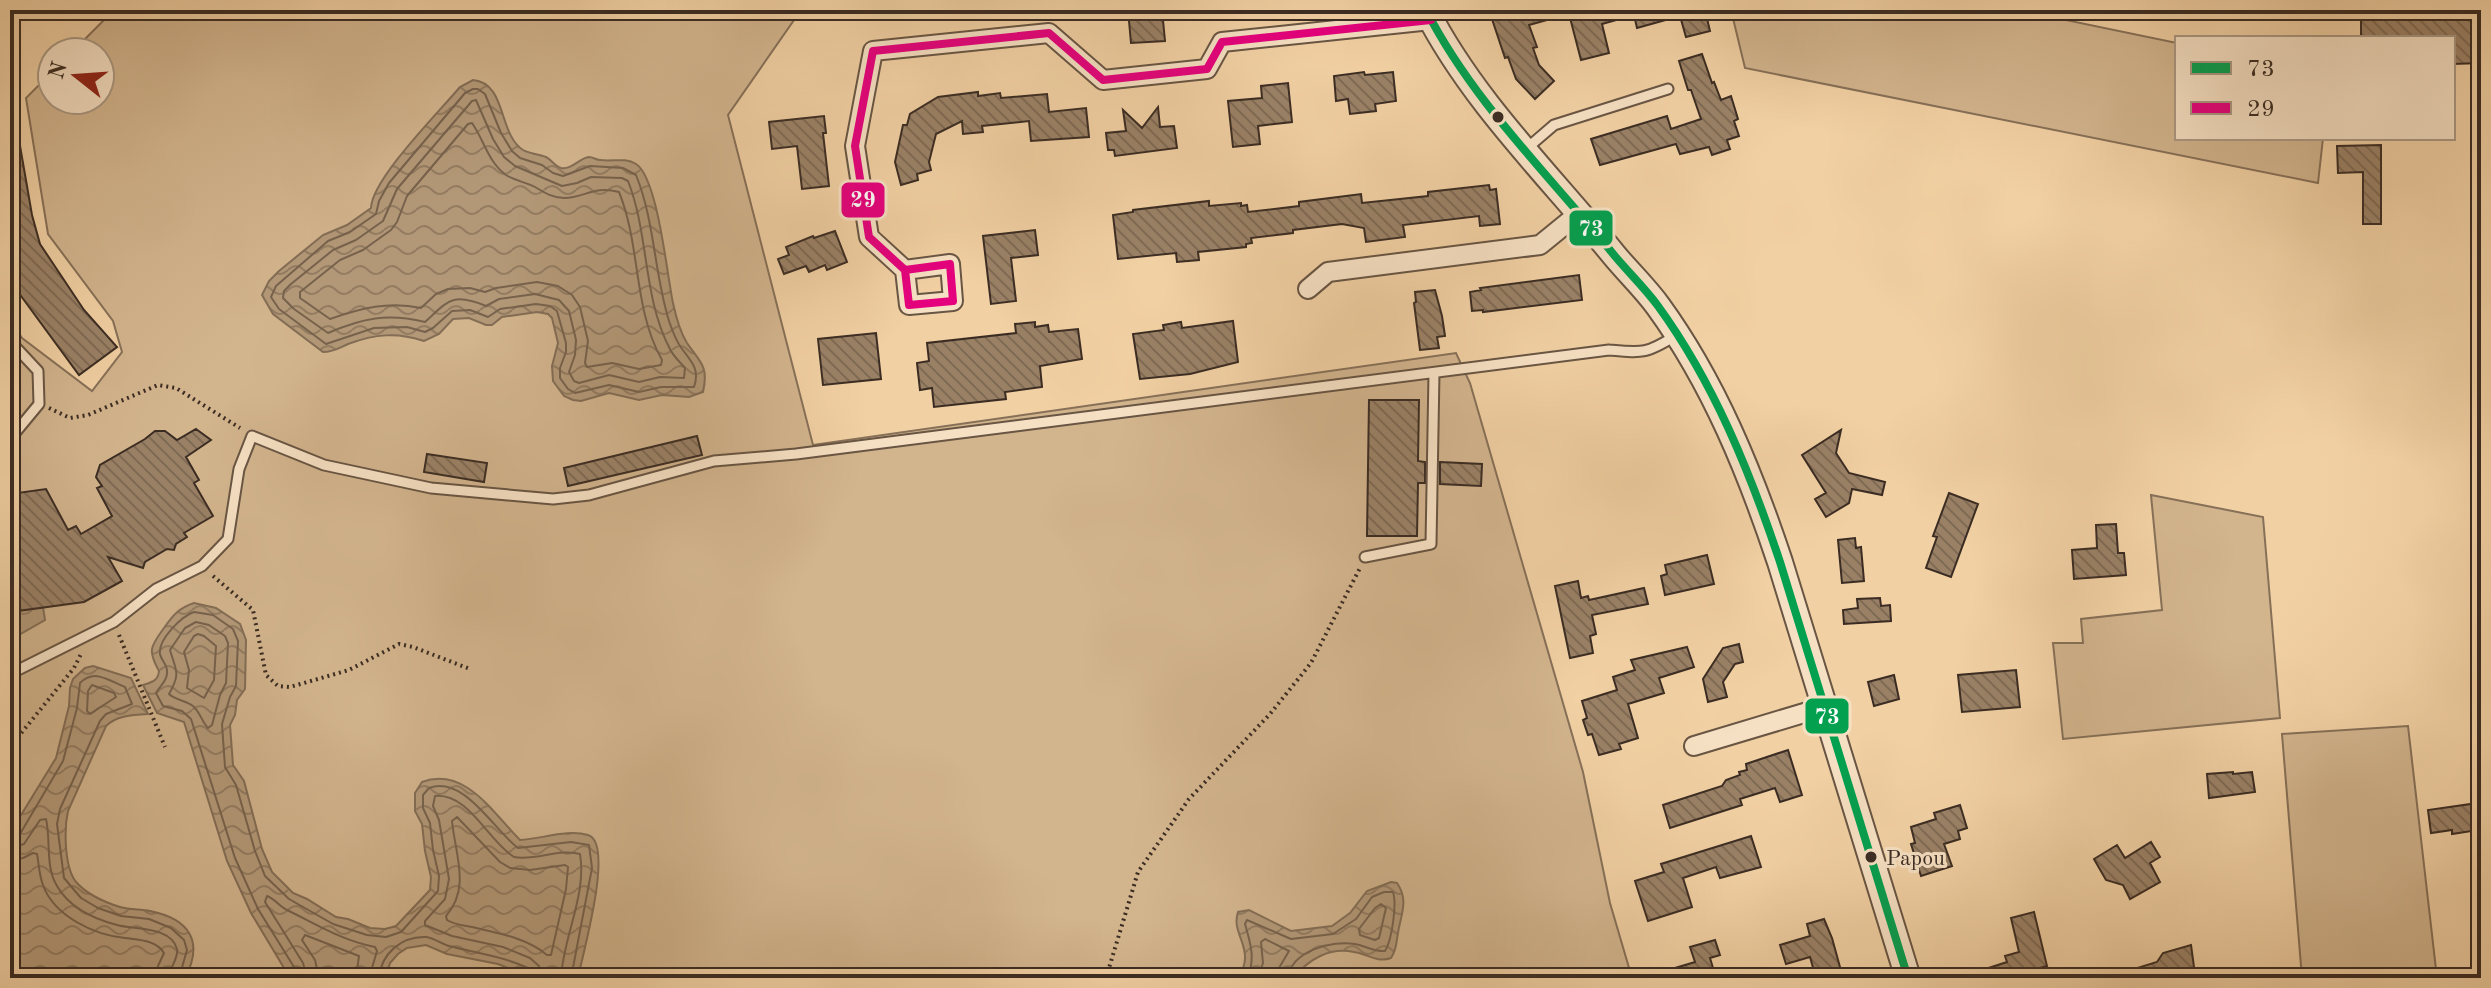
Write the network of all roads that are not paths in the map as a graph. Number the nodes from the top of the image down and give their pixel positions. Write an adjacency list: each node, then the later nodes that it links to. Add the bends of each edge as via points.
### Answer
1 (1429, 15): 3 (street, via 1461,67); 5 (street, via 1222,42 1207,69 1103,80 1049,33 873,51 855,146 869,237)
2 (1668, 89): 3 (lane, via 1554,125)
3 (1525, 149): 4 (street)
4 (1578, 214): 6 (street, via 1540,245 1328,272); 7 (street)
5 (905, 270)
6 (1308, 289)
7 (1678, 334): 11 (lane, via 1656,349 1637,353 1609,350); 15 (street, via 1725,418 1762,507)
8 (10, 341): 9 (lane)
9 (22, 354): 10 (lane); 12 (lane, via 38,371 39,404)
10 (10, 360)
11 (1434, 373): 13 (lane, via 1431,544); 14 (lane, via 714,461 589,495 553,499 431,488 324,465 252,436 239,469 228,539 202,566 156,589 114,622)
12 (12, 435)
13 (1365, 557)
14 (10, 674)
15 (1824, 707): 16 (street); 17 (street)
16 (1694, 746)
17 (1908, 978)

